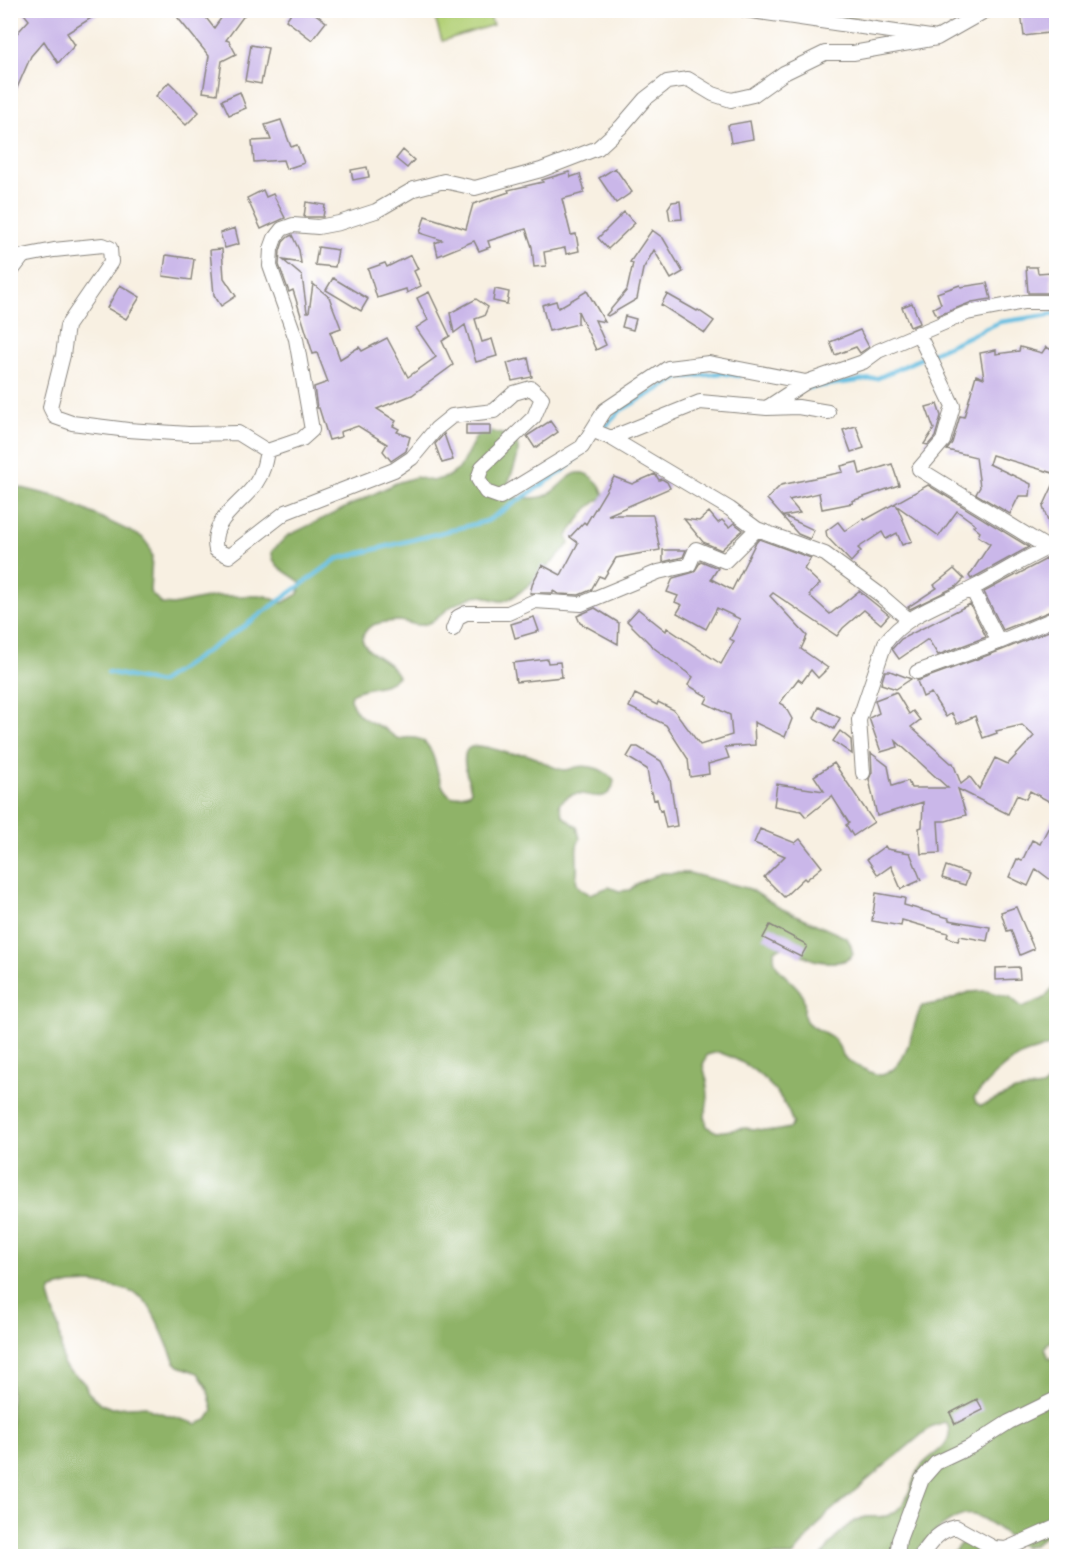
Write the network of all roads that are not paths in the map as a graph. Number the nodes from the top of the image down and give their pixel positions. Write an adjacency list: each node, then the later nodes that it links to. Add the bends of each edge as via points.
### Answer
1 (745, 10): 3 (street)
2 (989, 10): 3 (street)
3 (937, 38): 12 (street, via 853,53 825,53 784,73 753,95 730,100 688,79 668,82 645,99 598,148 541,170 476,188 444,181 414,189 376,211 339,223 282,229 271,249 270,266 296,339 312,430 302,439)
4 (10, 273): 12 (street, via 23,256 103,245 110,248 111,262 67,326 50,407 55,417 128,430 238,433)
5 (1056, 302): 6 (street, via 1024,302 967,313)
6 (918, 333): 7 (street, via 863,362); 14 (street, via 952,406 943,441 919,469)
7 (806, 382): 8 (street); 10 (street, via 709,363 668,368 605,410)
8 (767, 408): 9 (street, via 798,407); 11 (street, via 700,402)
9 (828, 412)
10 (594, 431): 11 (street); 12 (street, via 582,447 500,497 486,492 478,478 483,467 534,417 542,398 531,388 514,393 494,411 452,416 412,458 394,470 286,512 229,556 216,550 213,538 220,523 255,484 264,469)
11 (611, 438): 13 (street)
12 (267, 451)
13 (757, 529): 17 (street, via 825,554); 18 (street, via 725,561 696,549 689,566 658,572 581,604 535,601 508,614 466,613 458,617)
14 (1052, 546): 15 (street)
15 (972, 589): 17 (street); 19 (street)
16 (1056, 618): 19 (street)
17 (909, 620): 21 (street, via 885,642 859,720)
18 (453, 629)
19 (999, 642): 20 (street)
20 (917, 672)
21 (863, 773)
22 (1056, 1399): 24 (street, via 936,1463 922,1479 899,1540)
23 (1056, 1527): 25 (street, via 1006,1549 994,1548 956,1527 945,1529)
24 (897, 1557)
25 (921, 1557)

